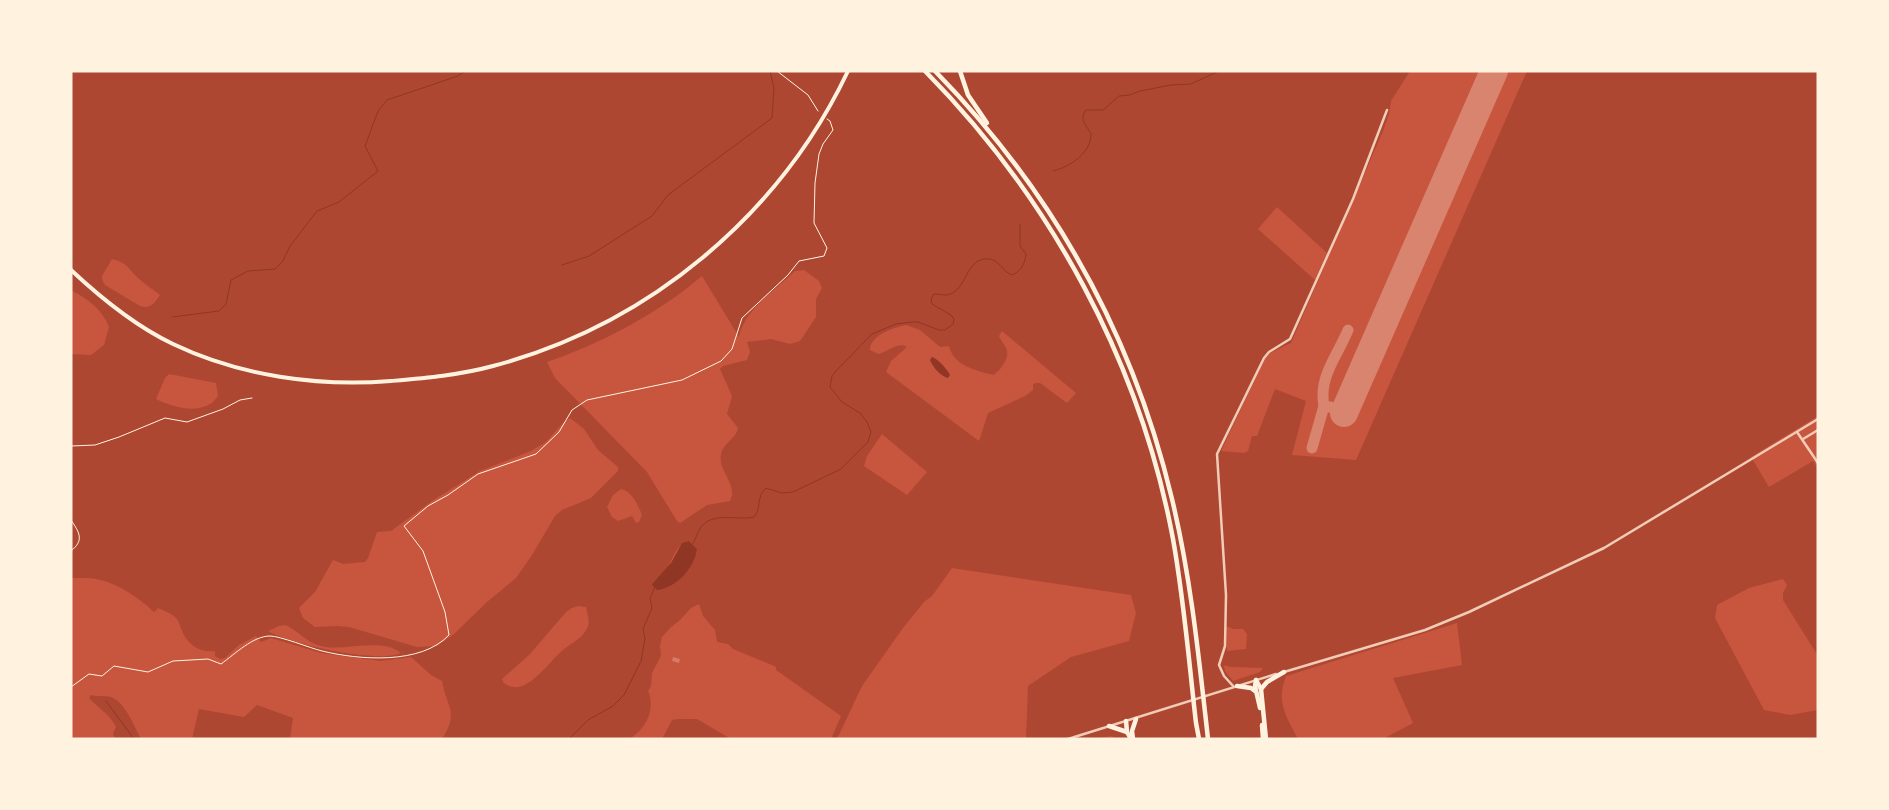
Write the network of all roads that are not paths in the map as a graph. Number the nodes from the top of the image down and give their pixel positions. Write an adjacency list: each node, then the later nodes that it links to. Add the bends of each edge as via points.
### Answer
1 (848, 71): 7 (highway, via 798,156 732,233 689,270 648,299 604,322 548,348 492,366 434,378 361,383 314,381 249,371 172,344 121,313)
2 (925, 71): 24 (highway, via 986,139 1028,195 1072,264 1113,347 1144,429 1166,505 1178,572)
3 (935, 71): 6 (highway)
4 (960, 71): 6 (highway, via 968,94)
5 (1387, 110): 15 (street, via 1290,339 1264,358 1217,454 1226,595 1224,646 1218,665)
6 (994, 135): 25 (highway, via 1050,212 1086,274 1116,334 1144,403 1178,524)
7 (73, 273)
8 (1818, 419): 10 (street)
9 (1818, 430): 11 (street)
10 (1797, 432): 11 (street); 13 (street, via 1604,548 1469,612 1425,630)
11 (1803, 439): 12 (street)
12 (1818, 463)
13 (1284, 672): 14 (street); 16 (highway)
14 (1256, 680): 15 (street); 16 (highway); 17 (highway)
15 (1235, 686): 17 (highway); 18 (street)
16 (1261, 689): 26 (highway)
17 (1256, 692): 26 (highway)
18 (1136, 719): 19 (street); 21 (highway)
19 (1126, 721): 20 (street); 21 (highway)
20 (1110, 726): 21 (highway); 22 (street)
21 (1129, 731): 23 (highway)
22 (1068, 739)
23 (1132, 739)
24 (1198, 739)
25 (1210, 739)
26 (1264, 739)

